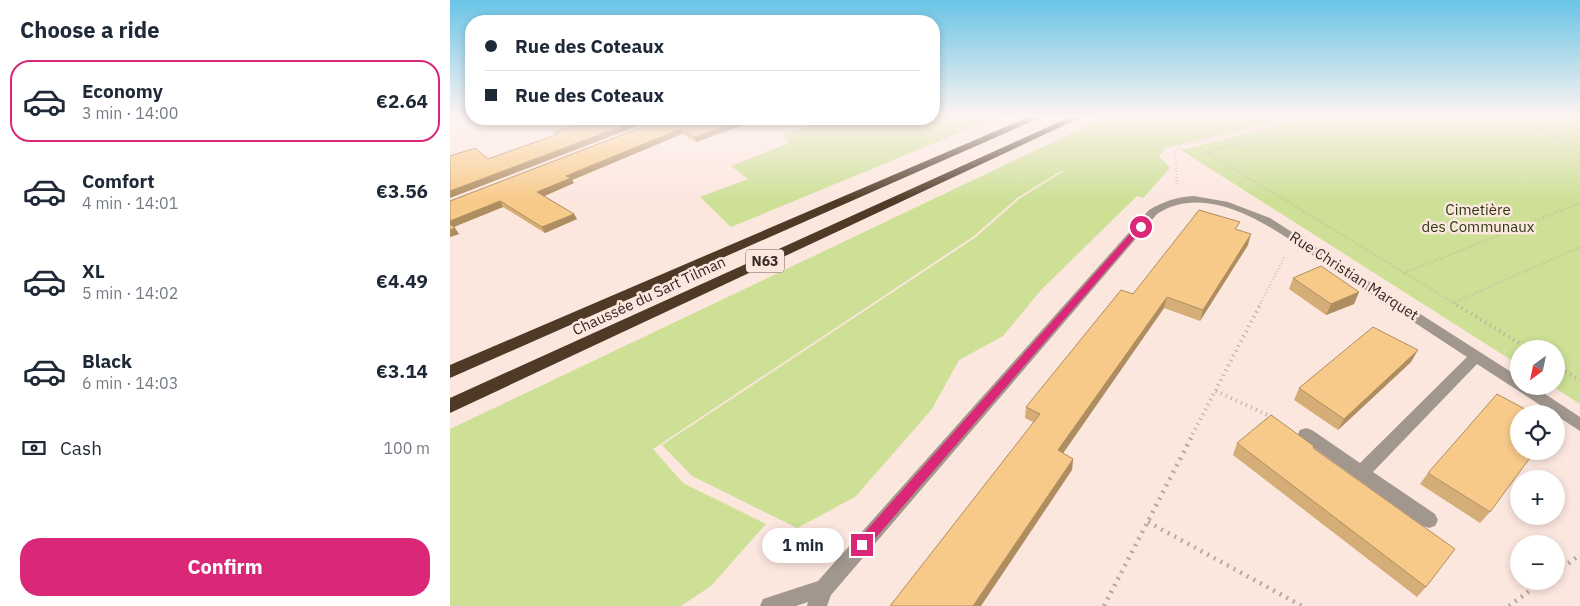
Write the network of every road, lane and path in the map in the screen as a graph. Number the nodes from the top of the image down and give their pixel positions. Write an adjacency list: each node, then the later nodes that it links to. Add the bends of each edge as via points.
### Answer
1 (974, 144): 14 (highway, Chaussée du Sart Tilman / N63)
2 (1018, 144): 19 (highway, Chaussée du Sart Tilman / N63)
3 (1187, 144): 5 (path, via 1175,150)
4 (1236, 144): 9 (path, via 1206,152)
5 (1178, 202): 7 (street, Rue Christian Marquet, via 1205,200 1234,207); 28 (street, Rue Christian Marquet, via 1153,212)
6 (1580, 203): 9 (path)
7 (1295, 237): 12 (street, Rue Christian Marquet); 17 (path)
8 (1580, 247): 10 (path)
9 (1404, 273): 10 (path)
10 (1453, 303): 11 (path)
11 (1513, 340)
12 (1476, 356): 15 (street, Rue Christian Marquet); 22 (street)
13 (1565, 371): 16 (path)
14 (450, 372)
15 (1510, 378)
16 (1580, 380)
17 (1216, 390): 21 (path); 24 (path)
18 (1535, 395): 20 (street)
19 (450, 406)
20 (1580, 425)
21 (1306, 434): 22 (street)
22 (1361, 473): 23 (street)
23 (1429, 520)
24 (1148, 522): 30 (path); 31 (path)
25 (1580, 554): 26 (path)
26 (1565, 565)
27 (1531, 590): 32 (path)
28 (820, 598): 29 (street)
29 (770, 606)
30 (1104, 606)
31 (1302, 606)
32 (1509, 606)

